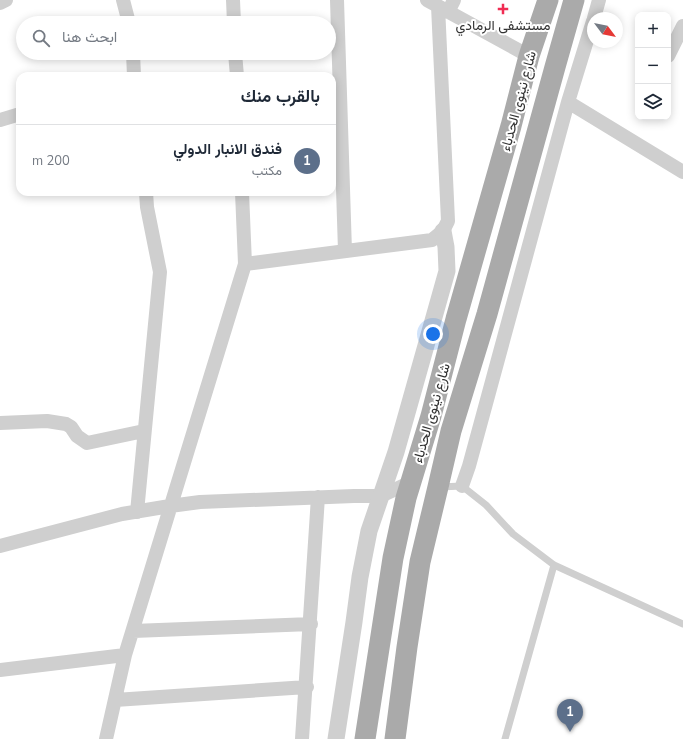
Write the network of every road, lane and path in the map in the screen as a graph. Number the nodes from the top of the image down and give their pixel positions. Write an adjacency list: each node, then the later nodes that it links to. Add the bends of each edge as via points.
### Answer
1 (6, 0): 8 (street)
2 (123, 0): 11 (street)
3 (233, 0): 12 (street)
4 (337, 0): 28 (street)
5 (548, 0): 16 (main road, شارع نينوى الحدباء)
6 (574, 0): 34 (main road, شارع نينوى الحدباء, via 487,314 451,430)
7 (599, 0): 10 (street)
8 (0, 3)
9 (442, 4): 16 (street); 27 (street, via 448,221)
10 (596, 12)
11 (128, 16)
12 (234, 16)
13 (683, 26): 15 (street)
14 (587, 40): 21 (street)
15 (671, 50)
16 (530, 56): 32 (main road, شارع نينوى الحدباء)
17 (133, 60): 19 (street)
18 (236, 60): 20 (street)
19 (134, 72)
20 (236, 72)
21 (568, 102): 24 (street); 33 (street)
22 (16, 115): 23 (street)
23 (0, 120)
24 (683, 172)
25 (147, 196): 31 (street, via 160,272)
26 (242, 196): 29 (street)
27 (443, 231): 28 (street, via 432,240); 35 (street, via 447,271 396,452)
28 (346, 251): 29 (street)
29 (245, 264): 37 (street)
30 (0, 423): 31 (street, via 47,421 66,424 87,443)
31 (144, 431): 38 (street)
32 (411, 482): 35 (street); 51 (main road, شارع نينوى الحدباء, via 393,558)
33 (462, 486): 34 (lane); 40 (lane, via 486,505 513,534)
34 (438, 487): 52 (main road, شارع نينوى الحدباء, via 420,562)
35 (381, 496): 36 (street); 50 (street, via 369,531 360,577)
36 (318, 497): 37 (street, via 200,502); 41 (street)
37 (170, 506): 38 (street); 43 (street)
38 (137, 512): 39 (street)
39 (0, 546)
40 (554, 565): 42 (lane); 53 (lane)
41 (310, 624): 43 (street); 46 (street)
42 (683, 624)
43 (133, 631): 44 (street)
44 (125, 656): 45 (street); 47 (street)
45 (0, 670)
46 (306, 686): 47 (street); 49 (street)
47 (115, 700): 48 (street)
48 (106, 739)
49 (302, 739)
50 (336, 739)
51 (365, 739)
52 (395, 739)
53 (505, 739)

